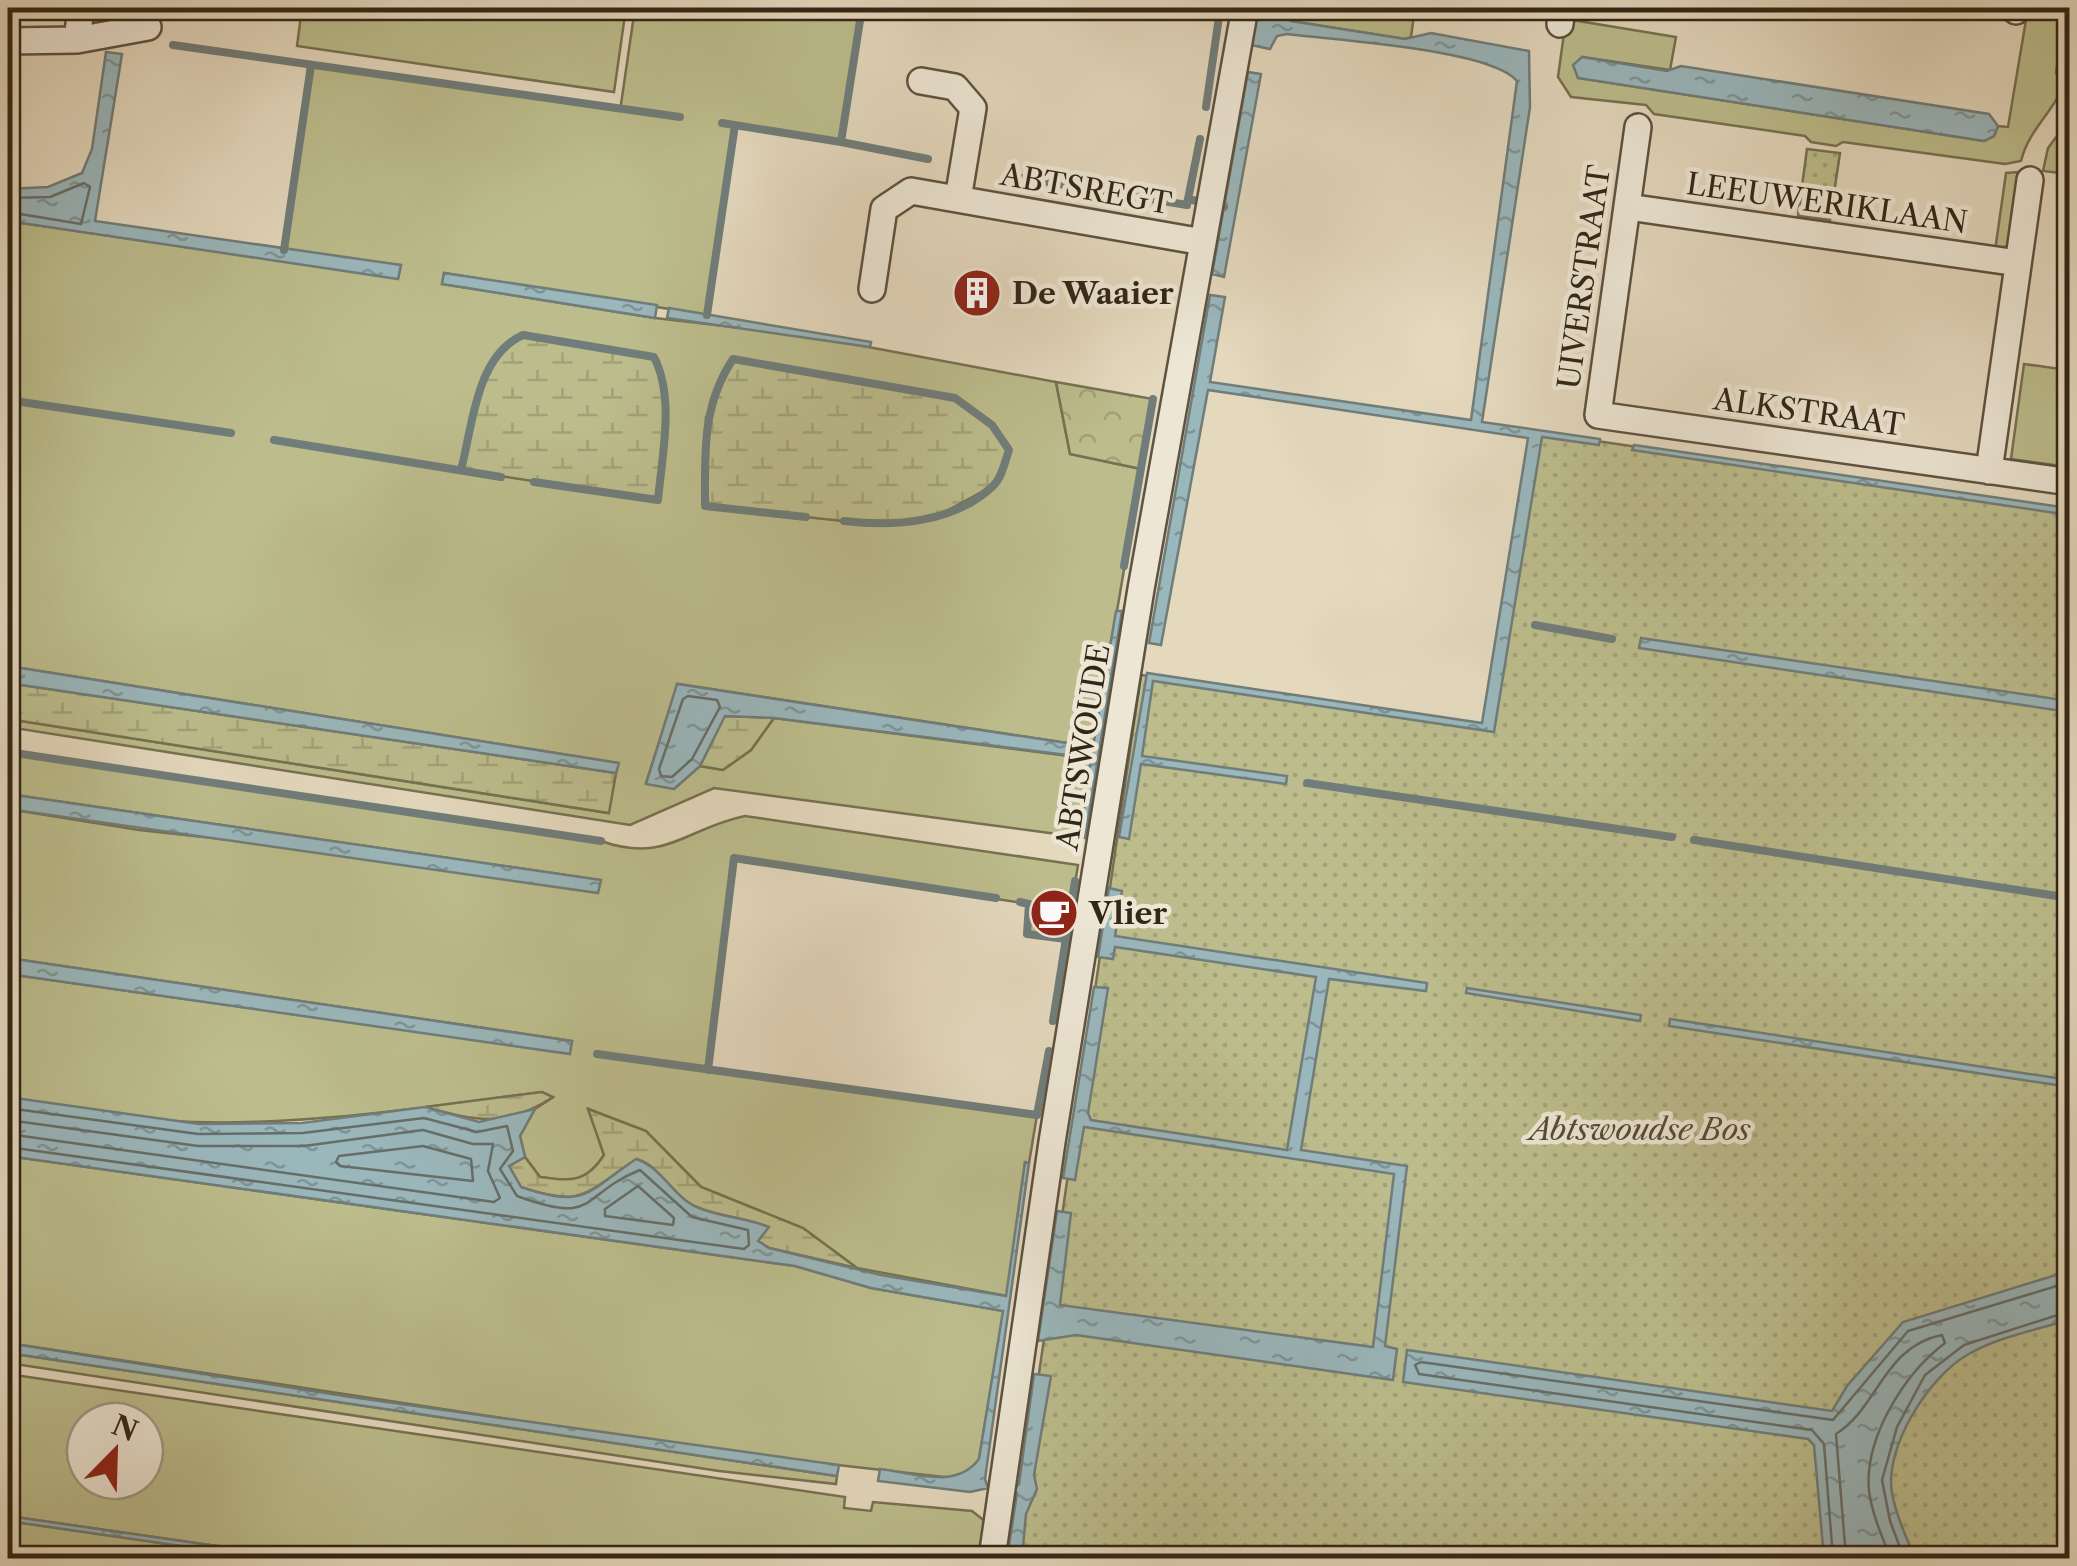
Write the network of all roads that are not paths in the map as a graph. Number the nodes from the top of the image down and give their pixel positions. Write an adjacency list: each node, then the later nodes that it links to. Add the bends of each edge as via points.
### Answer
1 (82, 8): 4 (street)
2 (1245, 8): 11 (street, ABTSWOUDE)
3 (148, 26): 4 (street)
4 (77, 40): 5 (street)
5 (8, 41)
6 (921, 81): 9 (street, ABTSREGT, via 955,87 973,108)
7 (1638, 126): 10 (street, UIVERSTRAAT)
8 (2030, 180): 12 (street)
9 (958, 199): 11 (street, ABTSREGT); 13 (street, ABTSREGT, via 912,191 884,210)
10 (1628, 207): 12 (street, LEEUWERIKLAAN); 14 (street, UIVERSTRAAT, via 1598,415)
11 (1203, 242): 17 (street, ABTSWOUDE, via 1052,1142)
12 (2018, 264): 15 (street)
13 (872, 289)
14 (1620, 418): 15 (street, ALKSTRAAT)
15 (1989, 471): 16 (street, ALKSTRAAT)
16 (2070, 482)
17 (992, 1558)

